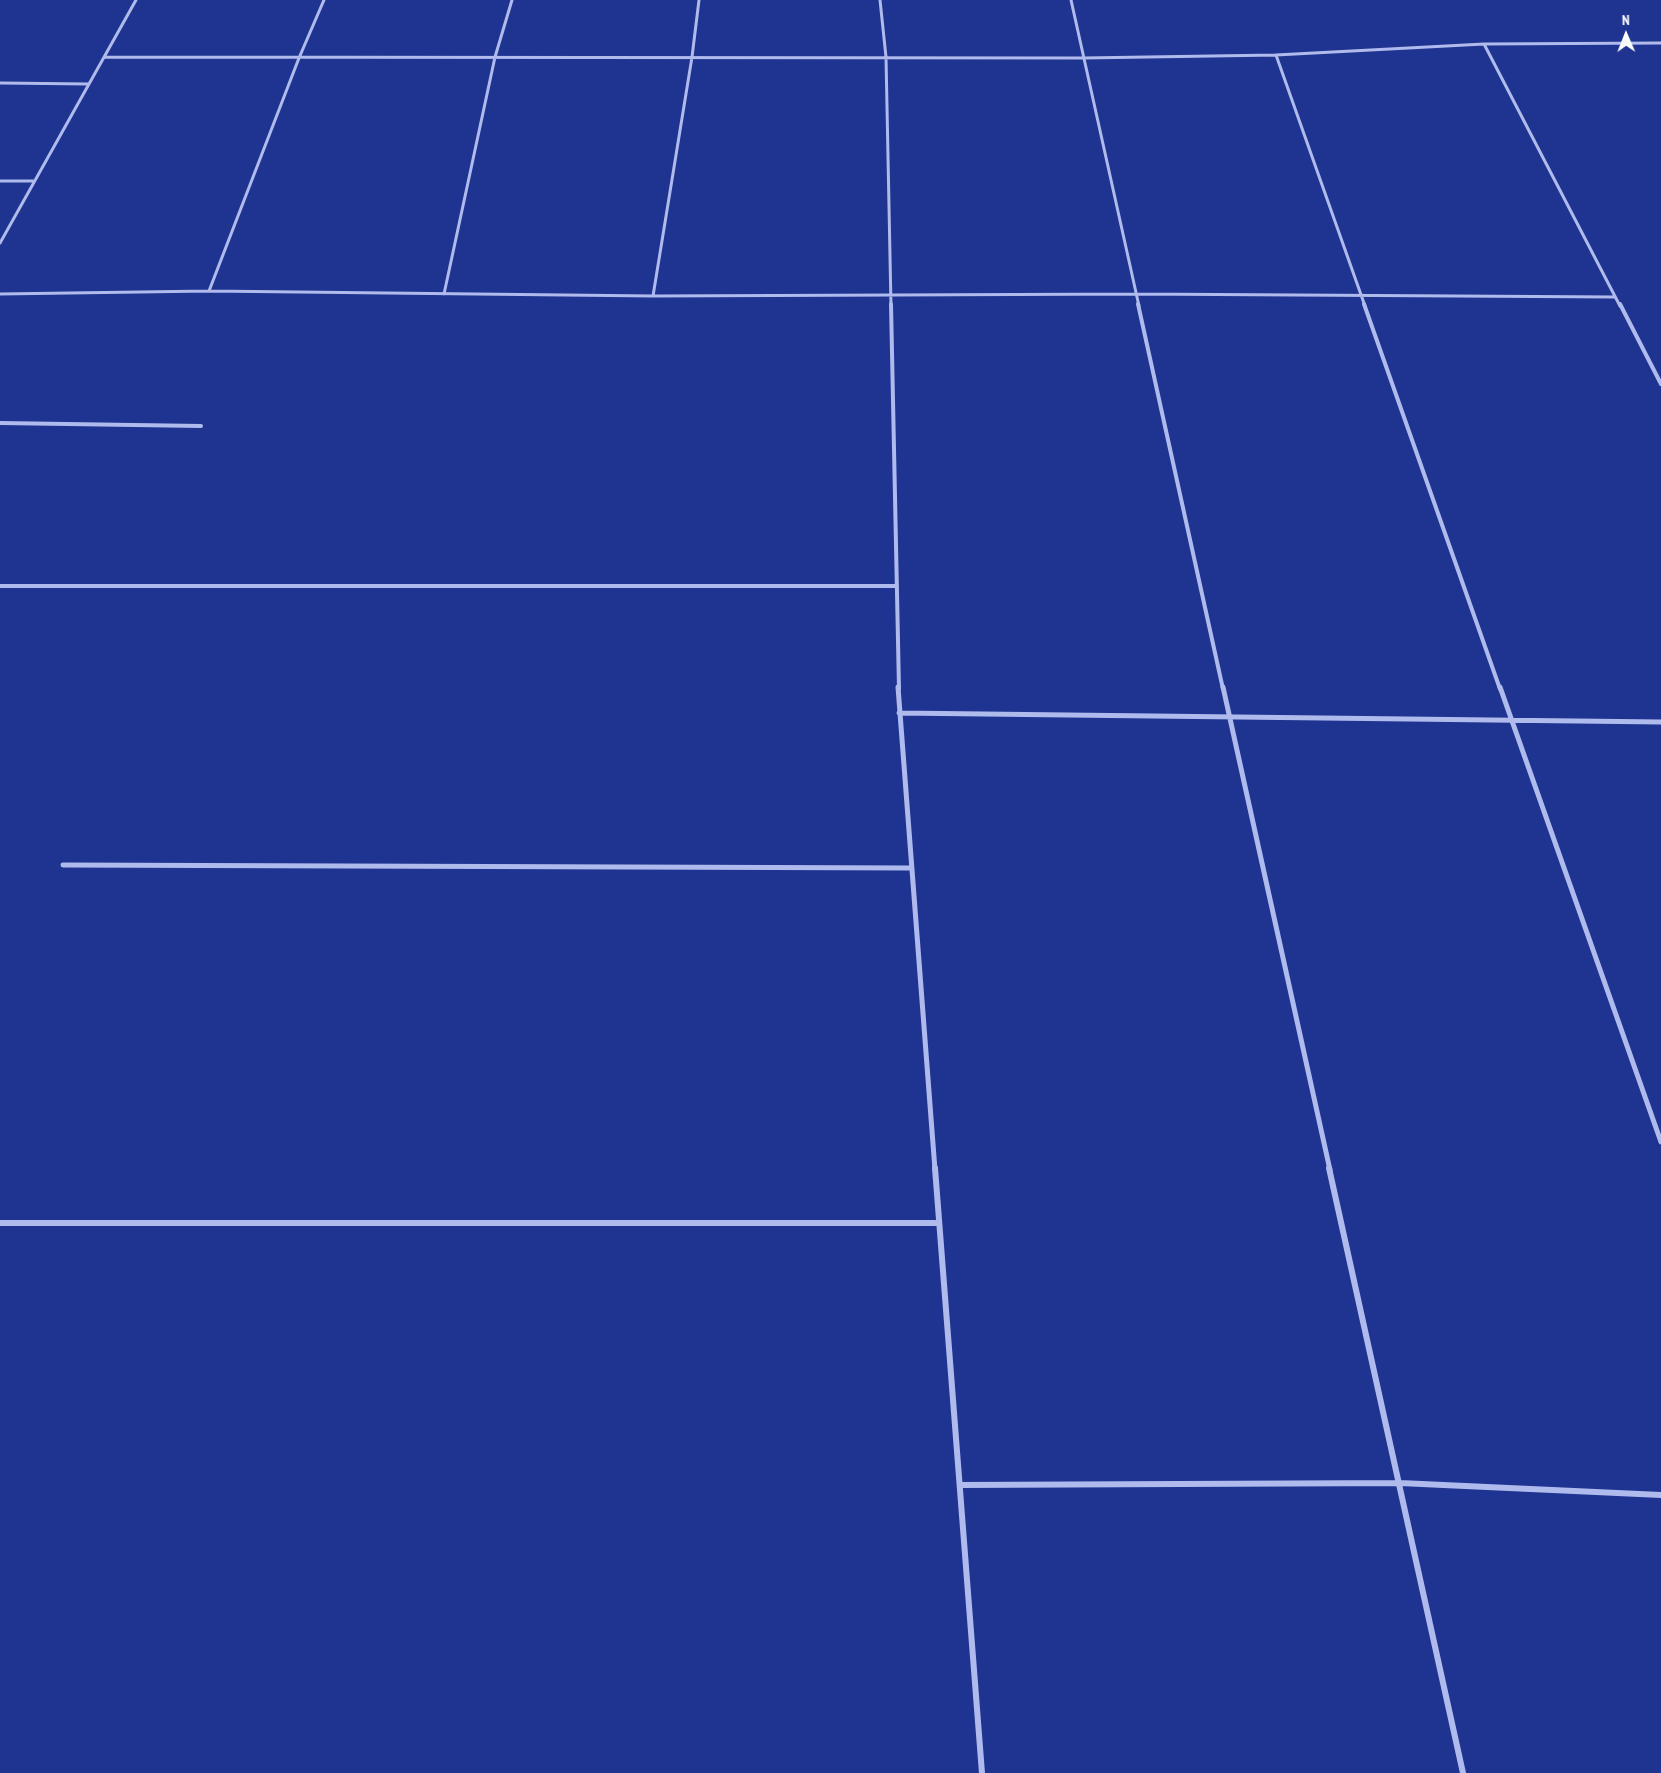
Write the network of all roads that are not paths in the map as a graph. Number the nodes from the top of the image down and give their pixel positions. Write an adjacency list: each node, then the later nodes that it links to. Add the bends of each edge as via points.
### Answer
1 (136, 0): 13 (street)
2 (324, 0): 14 (street)
3 (512, 0): 10 (street)
4 (699, 0): 11 (street)
5 (880, 0): 12 (street)
6 (1071, 0): 15 (street)
7 (1661, 43): 8 (street)
8 (1484, 44): 9 (street); 28 (street)
9 (1276, 55): 15 (street); 27 (street)
10 (495, 57): 11 (street); 14 (street); 23 (street)
11 (692, 57): 12 (street); 26 (street)
12 (886, 57): 15 (street); 24 (street)
13 (104, 58): 14 (street); 17 (street)
14 (298, 58): 21 (street)
15 (1084, 58): 25 (street)
16 (0, 82): 17 (street)
17 (90, 84): 19 (street)
18 (0, 181): 19 (street)
19 (33, 181): 20 (street)
20 (0, 243)
21 (209, 291): 22 (street); 23 (street)
22 (0, 294)
23 (444, 294): 26 (street)
24 (890, 294): 25 (street); 26 (street); 33 (street)
25 (1136, 294): 27 (street); 35 (street)
26 (653, 296)
27 (1361, 296): 28 (street); 36 (street)
28 (1615, 297): 29 (street)
29 (1661, 384)
30 (0, 423): 31 (street)
31 (201, 426)
32 (0, 586): 33 (street)
33 (897, 586): 34 (street)
34 (899, 712): 35 (street); 39 (street)
35 (1230, 716): 36 (street); 43 (street)
36 (1511, 720): 37 (street); 40 (street)
37 (1661, 722)
38 (64, 864): 39 (street)
39 (912, 868): 42 (street)
40 (1661, 1142)
41 (0, 1223): 42 (street)
42 (939, 1223): 44 (street)
43 (1400, 1482): 44 (street); 45 (street); 47 (street)
44 (960, 1485): 46 (street)
45 (1661, 1495)
46 (982, 1773)
47 (1463, 1773)

